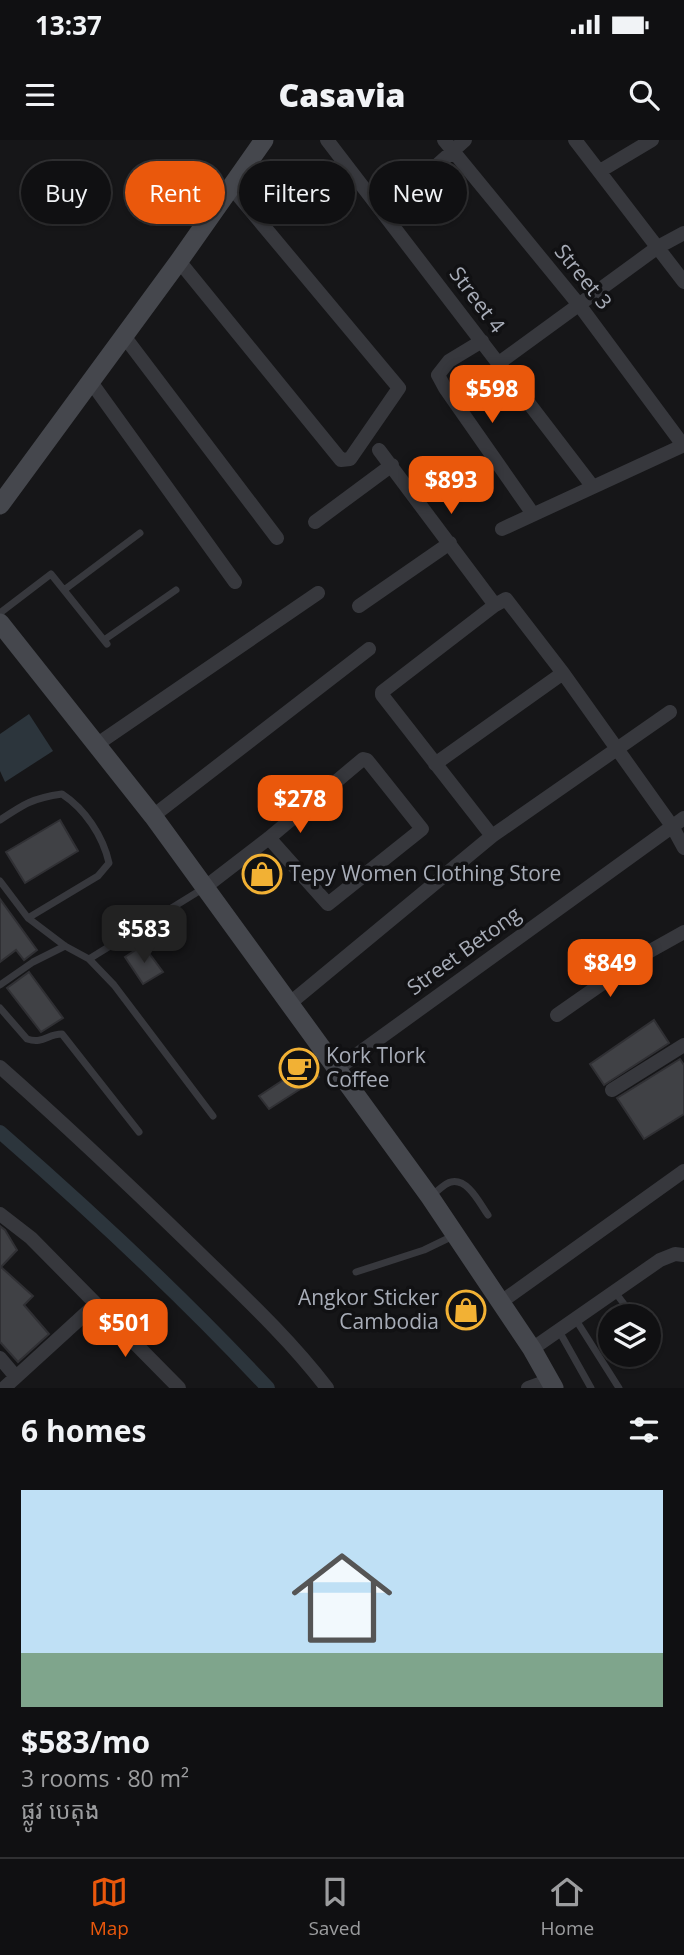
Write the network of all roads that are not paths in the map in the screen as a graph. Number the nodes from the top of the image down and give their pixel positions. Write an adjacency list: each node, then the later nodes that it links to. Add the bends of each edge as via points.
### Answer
1 (264, 140): 9 (street)
2 (327, 140): 10 (street, Street 4)
3 (465, 140): 6 (street)
4 (575, 140): 8 (street)
5 (652, 140): 8 (street)
6 (448, 145): 7 (street); 16 (street, Street 3)
7 (433, 161)
8 (600, 172): 13 (street)
9 (231, 187): 14 (street); 14 (street, via 399,388 350,459 341,460)
10 (369, 194)
11 (392, 224): 18 (street, Street 4)
12 (684, 233): 13 (street)
13 (658, 247): 15 (street); 16 (street)
14 (179, 261): 17 (street)
15 (684, 282)
16 (580, 306): 19 (street); 21 (street, Street 3)
17 (124, 336): 20 (street); 30 (street)
18 (482, 341): 19 (street, Street 4); 26 (street, via 449,361 438,375)
19 (499, 363): 24 (street, Street 4)
20 (90, 382): 25 (street); 32 (street)
21 (683, 445): 24 (street)
22 (379, 450): 23 (street)
23 (392, 465): 27 (street); 31 (street)
24 (593, 487): 26 (street)
25 (0, 505)
26 (533, 514): 28 (street)
27 (316, 522)
28 (502, 529)
29 (140, 533): 33 (lane)
30 (277, 538)
31 (450, 544): 36 (street); 37 (street)
32 (235, 582)
33 (64, 590): 34 (lane, via 105,642); 38 (lane, via 51,574)
34 (176, 590)
35 (318, 593): 43 (street)
36 (495, 605): 41 (street, via 506,599); 45 (street, via 382,692)
37 (359, 606)
38 (0, 613)
39 (0, 623): 43 (street)
40 (369, 649): 46 (street)
41 (563, 673): 44 (street); 45 (street)
42 (670, 712): 44 (street)
43 (96, 745): 46 (street)
44 (617, 748): 48 (street); 49 (street)
45 (435, 764): 49 (street)
46 (153, 816): 53 (street)
47 (0, 820): 54 (lane, via 38,797 62,794 78,804 106,848 109,863 99,876)
48 (678, 822): 51 (street); 64 (street, Street Betong)
49 (492, 836): 59 (street)
50 (269, 838): 50 (street, via 328,904 421,827 365,758); 53 (street)
51 (684, 848)
52 (0, 881): 54 (lane)
53 (204, 888): 57 (lane); 59 (street)
54 (28, 918): 56 (lane)
55 (684, 932): 61 (street)
56 (65, 946): 57 (lane); 58 (lane)
57 (89, 959): 66 (lane)
58 (0, 985)
59 (289, 1003): 64 (street)
60 (0, 1008): 67 (lane, via 27,1039 42,1041 62,1034)
61 (557, 1015)
62 (684, 1045): 65 (street)
63 (0, 1067): 87 (street, via 265,1317)
64 (337, 1069): 69 (street)
65 (612, 1090)
66 (214, 1116)
67 (139, 1132)
68 (684, 1171): 76 (street)
69 (430, 1197): 71 (lane, via 450,1182 458,1182 466,1185); 72 (street)
70 (0, 1214): 77 (street, via 31,1238)
71 (488, 1215)
72 (456, 1234): 74 (lane, via 424,1250); 76 (street)
73 (684, 1255): 75 (street, via 660,1260)
74 (356, 1272)
75 (615, 1292): 78 (lane); 79 (street)
76 (501, 1302): 81 (street)
77 (96, 1304): 83 (street); 86 (street)
78 (624, 1304)
79 (576, 1320): 80 (street); 90 (lane)
80 (559, 1331): 81 (street); 89 (lane)
81 (532, 1349): 84 (street)
82 (0, 1358): 83 (street)
83 (16, 1377): 85 (street)
84 (552, 1384): 88 (street)
85 (4, 1388)
86 (179, 1388)
87 (327, 1388)
88 (528, 1388)
89 (592, 1388)
90 (619, 1388)

